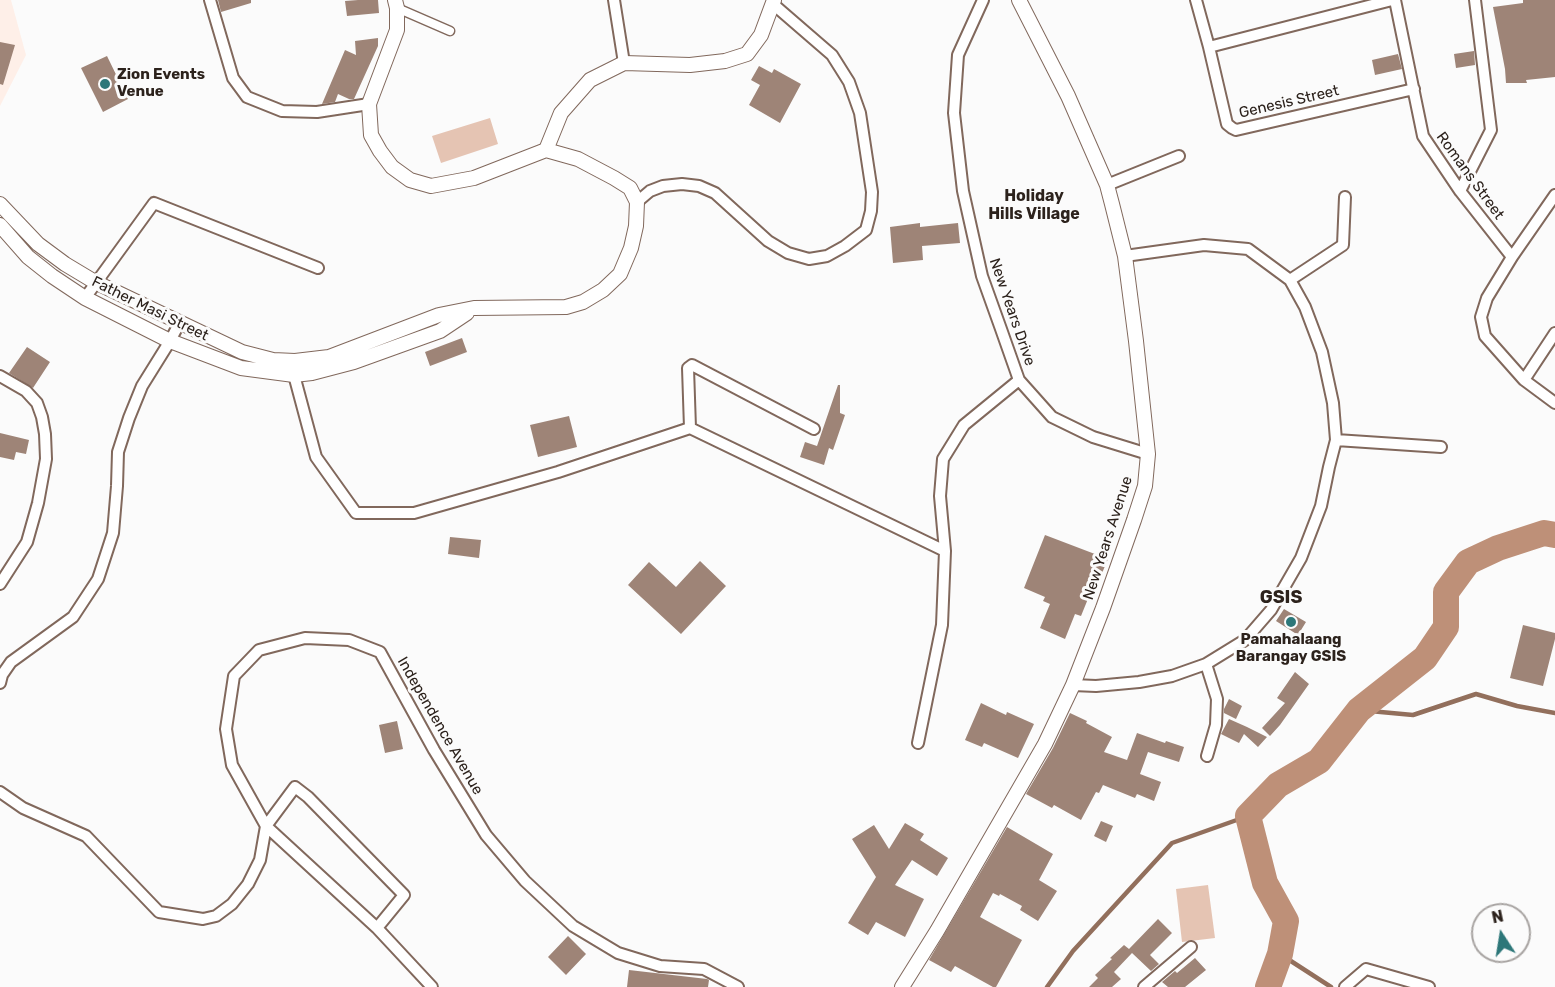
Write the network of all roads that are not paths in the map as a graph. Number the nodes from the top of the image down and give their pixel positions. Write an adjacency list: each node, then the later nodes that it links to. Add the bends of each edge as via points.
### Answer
1 (210, 0): 14 (street, via 232,78 247,98 282,111 317,112)
2 (614, 0): 12 (street)
3 (983, 0): 35 (street, New Years Drive, via 958,55 954,113 963,191 982,276)
4 (1019, 0): 17 (street, New Years Avenue, via 1068,96)
5 (1196, 0): 11 (street, Genesis Street)
6 (1393, 0): 11 (street); 13 (street, Romans Street)
7 (1474, 0): 18 (street, via 1491,130)
8 (774, 2): 12 (street, via 761,35 747,54 690,65); 21 (street, via 832,55 849,82 860,113 872,192 866,230 827,256 809,259 768,241 715,193 699,186 663,186)
9 (396, 4): 10 (street); 14 (street, via 397,30)
10 (450, 31)
11 (1209, 47): 13 (street, Genesis Street, via 1227,124 1236,130)
12 (624, 63): 15 (street, via 590,80 561,113)
13 (1414, 89): 18 (street, Romans Street, via 1423,136)
14 (369, 104): 15 (street, via 371,135 380,152 410,180 431,186 474,178)
15 (546, 150): 21 (street, via 579,159 614,178 630,188)
16 (1179, 156): 17 (street)
17 (1107, 185): 24 (street, New Years Avenue)
18 (1460, 191): 25 (street, Romans Street)
19 (1555, 195): 25 (street)
20 (1345, 197): 27 (street, via 1343,245)
21 (637, 202): 33 (street, Father Masi Street, via 631,249 620,274 583,302 566,307 474,308 439,315)
22 (0, 204): 28 (street, Father Masi Street, via 38,244)
23 (0, 225): 29 (street, Father Masi Street, via 28,257)
24 (1125, 256): 27 (street, via 1204,245 1248,249); 42 (street, New Years Avenue)
25 (1512, 257): 36 (street, via 1487,298 1481,317 1485,336)
26 (318, 268): 28 (street, via 153,203)
27 (1290, 280): 40 (street, via 1322,351)
28 (95, 282): 29 (street); 30 (street, Father Masi Street)
29 (85, 298): 32 (street, Father Masi Street)
30 (180, 322): 32 (street); 33 (street, Father Masi Street, via 242,352)
31 (1555, 333): 36 (street)
32 (171, 341): 33 (street, Father Masi Street, via 241,368); 46 (street, via 142,386 118,452 113,533 98,579 73,617 12,662)
33 (295, 368): 38 (street, via 316,457 356,513 414,513 558,472)
34 (0, 376): 44 (street, via 26,391 37,403 46,459 27,542)
35 (1019, 380): 42 (street, New Years Drive, via 1052,417 1093,437); 43 (street, via 964,425 943,459 940,496)
36 (1524, 380): 37 (street)
37 (1555, 404)
38 (690, 428): 39 (street, via 688,368 692,365); 43 (street)
39 (814, 429)
40 (1336, 440): 41 (street); 45 (street, via 1321,506 1301,558 1271,610 1245,640)
41 (1441, 447)
42 (1148, 454): 47 (street, New Years Avenue, via 1145,486 1134,520)
43 (945, 551): 48 (street, via 942,625)
44 (0, 584)
45 (1206, 664): 47 (street, via 1139,682); 49 (street, via 1217,699 1216,724)
46 (0, 683)
47 (1073, 685): 56 (street, New Years Avenue, via 1045,744)
48 (918, 743)
49 (1207, 756)
50 (0, 792): 51 (street, via 23,808 86,836 159,912 203,919 216,916 232,904 248,884 260,860)
51 (266, 826): 52 (street, Independence Avenue); 52 (street, via 295,787 308,797 404,895); 55 (street, Independence Avenue, via 232,765 226,729 234,676 259,650 305,638 349,640 380,652 486,836 525,881 573,926 618,953 660,966 704,969)
52 (376, 928): 54 (street, Independence Avenue)
53 (1191, 947): 57 (street)
54 (432, 987)
55 (738, 987)
56 (902, 987)
57 (1144, 987)
58 (1345, 987): 59 (street, via 1366,969)
59 (1429, 987)

